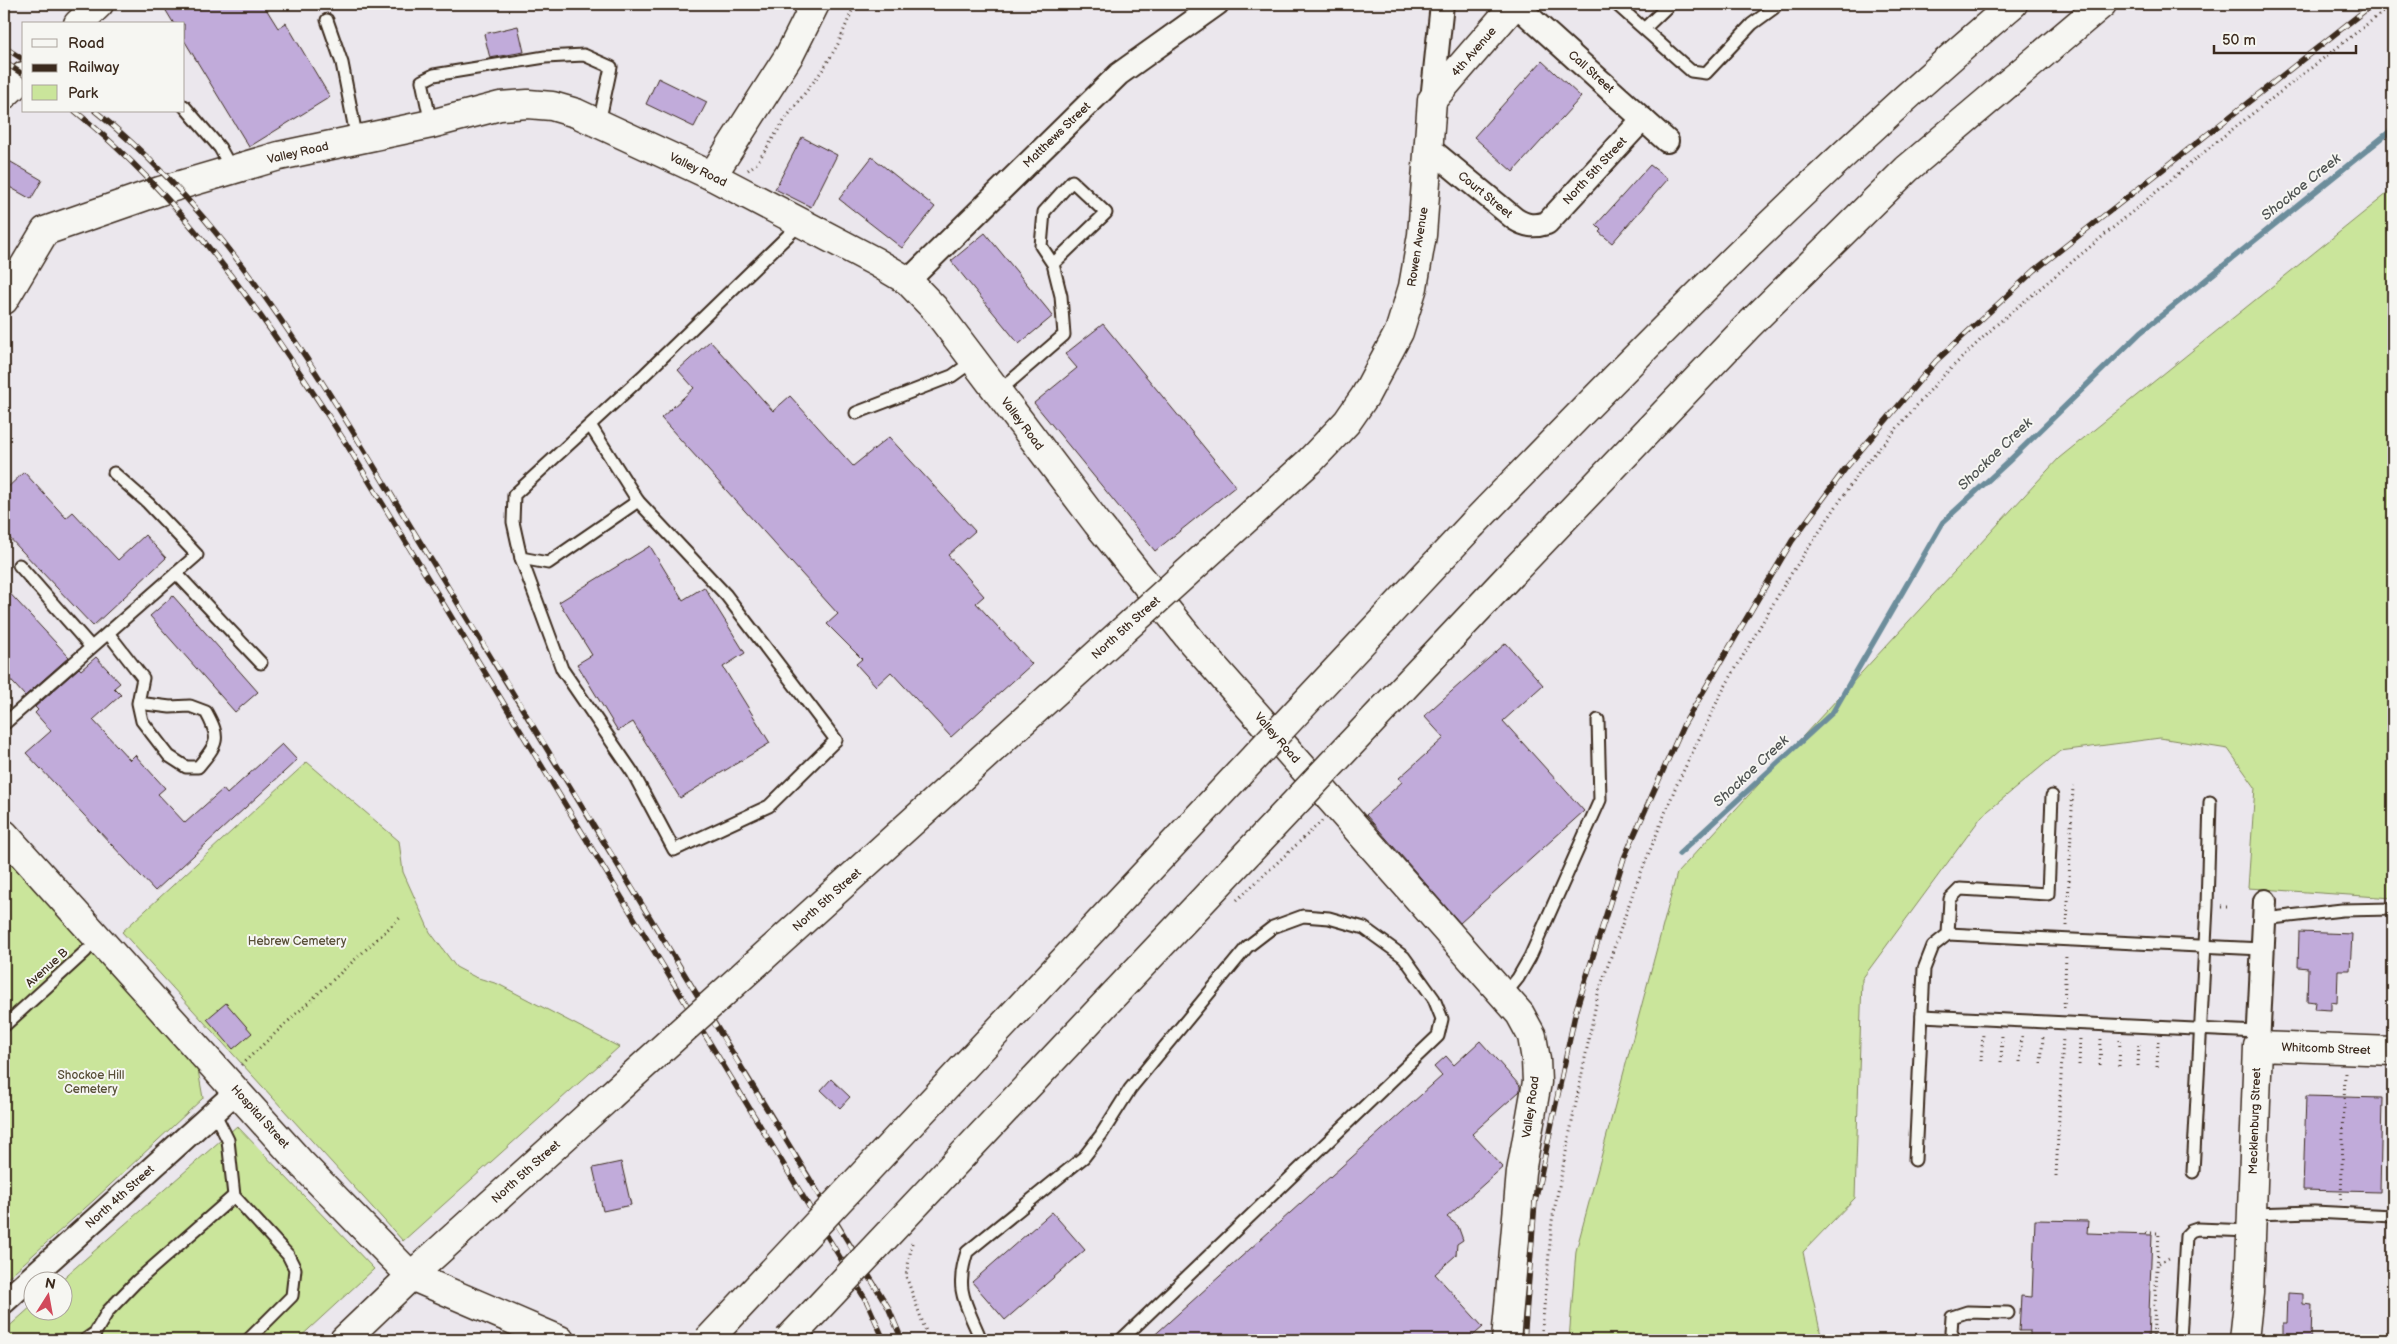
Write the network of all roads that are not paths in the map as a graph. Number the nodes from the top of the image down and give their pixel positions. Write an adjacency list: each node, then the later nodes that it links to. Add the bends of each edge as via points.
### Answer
1 (99, 4): 12 (main road)
2 (815, 4): 25 (main road)
3 (1217, 4): 29 (street, Matthews Street, via 1119,74)
4 (1442, 4): 16 (street, Rowen Avenue)
5 (1515, 4): 16 (main road, 4th Avenue); 18 (street, Call Street)
6 (1616, 4): 13 (lane)
7 (1670, 4): 13 (lane)
8 (1773, 4): 13 (lane, via 1774,8 1752,24 1706,73 1691,70)
9 (2013, 4): 77 (main road, bridge, via 1839,157 1619,372)
10 (2102, 4): 78 (main road, bridge, via 1907,169 1747,327)
11 (327, 20): 21 (lane, via 342,63)
12 (80, 22)
13 (1645, 28)
14 (22, 78): 15 (main road)
15 (4, 95)
16 (1432, 100): 23 (main road, Rowen Avenue)
17 (185, 107): 24 (lane, via 220,148)
18 (1643, 119): 22 (street, Call Street); 27 (street, North 5th Street)
19 (599, 123): 20 (main road, Valley Road, via 576,112 528,104 500,106); 20 (lane, via 611,67 584,55 545,57 434,75 422,81); 25 (main road, Valley Road)
20 (431, 124): 21 (main road, Valley Road)
21 (357, 140): 24 (main road, Valley Road, via 279,156)
22 (1668, 141)
23 (1429, 148): 27 (street, Court Street, via 1515,219 1531,226); 35 (main road, Rowen Avenue, via 1420,244 1413,286 1399,332 1351,416)
24 (232, 170): 30 (main road, Valley Road, via 45,231)
25 (719, 180): 26 (main road, Valley Road)
26 (801, 223): 29 (main road, Valley Road); 34 (lane)
27 (1546, 223)
28 (1053, 264): 28 (lane, via 1106,213 1072,181 1044,212 1041,246); 32 (lane, via 1061,296 1064,335)
29 (908, 281): 31 (main road, Valley Road, via 935,309)
30 (4, 300)
31 (973, 361): 32 (main road, Valley Road); 33 (lane, via 952,376)
32 (998, 392): 56 (main road, Valley Road, via 1193,643)
33 (856, 413)
34 (590, 425): 37 (lane); 38 (lane, via 514,495 513,522)
35 (1310, 461): 69 (main road, North 5th Street, bridge)
36 (114, 474): 40 (lane, via 148,503 197,555)
37 (638, 501): 38 (lane, via 548,563); 38 (lane, via 726,595 836,740 769,806 674,850 633,773 562,669)
38 (521, 558)
39 (19, 565): 42 (lane)
40 (176, 573): 41 (lane); 43 (lane)
41 (108, 633): 42 (lane); 44 (lane, via 143,678)
42 (91, 647): 46 (lane)
43 (261, 663)
44 (138, 703): 44 (lane, via 142,721 169,756 186,767 198,767 213,749 217,732 206,712 190,706)
45 (1598, 720): 56 (lane, via 1600,800 1530,957)
46 (4, 722)
47 (2052, 796): 52 (lane, via 2048,894 1960,889 1950,899)
48 (2210, 802): 53 (lane)
49 (4, 834): 62 (main road, Hospital Street)
50 (2393, 909): 51 (lane)
51 (2264, 910): 54 (street, Mecklenburg Street)
52 (1948, 934): 53 (lane); 57 (lane, via 1933,946 1924,969)
53 (2205, 946): 54 (lane); 59 (lane)
54 (2262, 949): 60 (street, Mecklenburg Street)
55 (86, 951): 58 (lane, Avenue B)
56 (1505, 994): 81 (main road, Valley Road, via 1532,1036 1537,1082 1522,1172)
57 (1922, 1016): 59 (lane); 64 (lane)
58 (4, 1026)
59 (2200, 1028): 60 (lane); 65 (lane)
60 (2258, 1039): 61 (main road, Whitcomb Street); 68 (main road, Mecklenburg Street)
61 (2393, 1051)
62 (231, 1085): 63 (street, North 4th Street); 69 (main road, Hospital Street, via 299,1161)
63 (214, 1112): 66 (lane, via 228,1140); 70 (street, North 4th Street)
64 (1915, 1160)
65 (2193, 1172)
66 (234, 1196): 72 (lane, via 136,1282 108,1311); 74 (lane, via 288,1254 295,1269 292,1296)
67 (2393, 1216): 68 (lane, via 2314,1212)
68 (2252, 1222): 83 (lane, via 2197,1229 2186,1236); 84 (main road, Mecklenburg Street)
69 (411, 1276): 75 (main road, North 5th Street); 76 (main road, Hospital Street)
70 (4, 1302)
71 (2008, 1313): 82 (lane, via 1967,1312 1952,1317 1951,1332)
72 (99, 1337): 73 (lane)
73 (85, 1340)
74 (248, 1340)
75 (344, 1340)
76 (560, 1340)
77 (708, 1340)
78 (788, 1340)
79 (981, 1340): 80 (lane, via 960,1290 967,1252 1084,1157 1130,1089 1247,947 1273,927 1303,916 1330,918 1364,928 1404,957 1434,999 1442,1019 1438,1036)
80 (1121, 1340)
81 (1506, 1340)
82 (1955, 1340)
83 (2180, 1340)
84 (2244, 1340)

